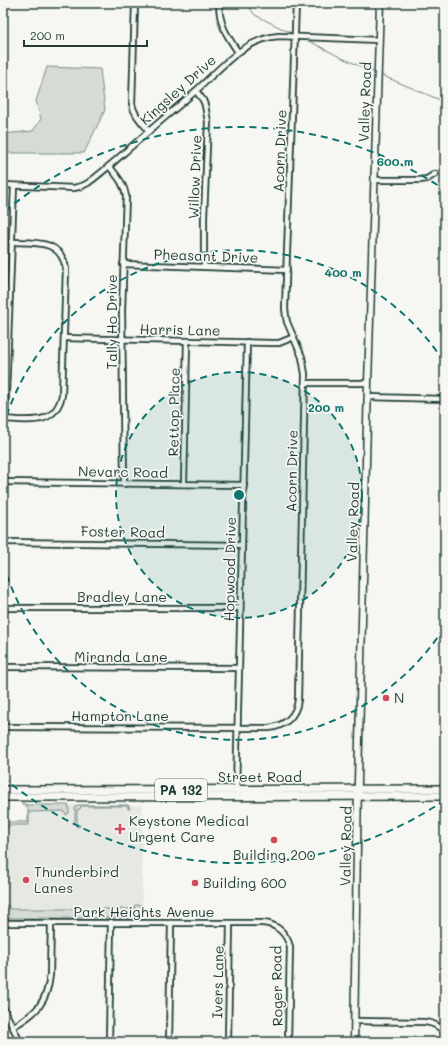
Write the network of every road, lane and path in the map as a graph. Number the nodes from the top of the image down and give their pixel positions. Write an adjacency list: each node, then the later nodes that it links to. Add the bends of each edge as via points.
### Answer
1 (135, 3): 9 (street, via 132,104 138,118)
2 (219, 3): 7 (street, via 222,25)
3 (296, 3): 5 (street, Acorn Drive)
4 (380, 3): 6 (street, Valley Road)
5 (295, 37): 6 (street, Kingsley Drive); 7 (street, Kingsley Drive, via 268,38); 18 (street, Acorn Drive)
6 (379, 40): 12 (street, Valley Road)
7 (238, 52): 8 (street, Kingsley Drive)
8 (196, 91): 9 (street, Kingsley Drive); 17 (street, Willow Drive, via 204,100 208,118)
9 (149, 131): 10 (street, Kingsley Drive)
10 (109, 166): 14 (street, Kingsley Drive, via 90,182 78,187); 16 (street, Tally Ho Drive, via 122,182 126,196)
11 (435, 174): 12 (street, via 420,180)
12 (374, 180): 25 (street, Valley Road)
13 (3, 185): 14 (street, Kingsley Drive)
14 (14, 186): 15 (street)
15 (11, 242): 20 (street, via 48,245 63,258 66,269); 28 (street)
16 (123, 264): 17 (street, Pheasant Drive); 21 (street, Tally Ho Drive)
17 (204, 267): 18 (street, Pheasant Drive)
18 (287, 270): 19 (street, Acorn Drive, via 286,317)
19 (294, 337): 23 (street, Harris Lane, via 279,343); 24 (street, Acorn Drive, via 304,364)
20 (64, 338): 21 (street, Harris Lane); 28 (street, via 62,396 56,410 38,420)
21 (122, 340): 22 (street, Harris Lane); 30 (street, Tally Ho Drive)
22 (187, 341): 23 (street, Harris Lane); 31 (street, Rettop Place)
23 (247, 342): 32 (street, Hopwood Drive)
24 (305, 383): 25 (street); 40 (street, Acorn Drive, via 297,704 291,717 277,726)
25 (368, 383): 26 (street, Valley Road)
26 (368, 397): 27 (street); 44 (street, Valley Road)
27 (445, 399)
28 (4, 420)
29 (3, 482): 30 (street, Nevarc Road)
30 (124, 484): 31 (street, Nevarc Road)
31 (184, 484): 32 (street, Nevarc Road)
32 (244, 485): 34 (street, Hopwood Drive)
33 (3, 542): 34 (street, Foster Road)
34 (242, 545): 36 (street, Hopwood Drive)
35 (3, 608): 36 (street, Bradley Lane)
36 (240, 608): 38 (street, Hopwood Drive)
37 (3, 667): 38 (street, Miranda Lane)
38 (239, 668): 40 (street, Hopwood Drive)
39 (3, 727): 40 (street, Hampton Lane)
40 (237, 728): 43 (street, Hopwood Drive)
41 (445, 789): 44 (main road, Street Road / PA 132)
42 (3, 790): 43 (main road, Street Road / PA 132)
43 (236, 793): 44 (main road, Street Road / PA 132); 46 (main road, Street Road / PA 132)
44 (358, 793): 45 (main road, Street Road / PA 132); 54 (street, Valley Road)
45 (445, 796)
46 (3, 797)
47 (51, 922): 48 (street, Park Heights Avenue); 49 (street, Park Heights Avenue); 55 (street, via 50,975 46,995 32,1015)
48 (111, 922): 50 (street, Park Heights Avenue); 58 (street)
49 (3, 923)
50 (171, 923): 51 (street, Park Heights Avenue); 59 (street)
51 (230, 923): 52 (street, Park Heights Avenue, via 267,923); 60 (street, Ivers Lane)
52 (282, 931): 61 (street, Roger Road, via 290,947)
53 (3, 1007): 55 (street)
54 (355, 1021): 56 (street, via 433,1023); 62 (street, Valley Road)
55 (12, 1027): 57 (street)
56 (445, 1033)
57 (20, 1042)
58 (108, 1042)
59 (168, 1042)
60 (228, 1042)
61 (288, 1042)
62 (354, 1042)

